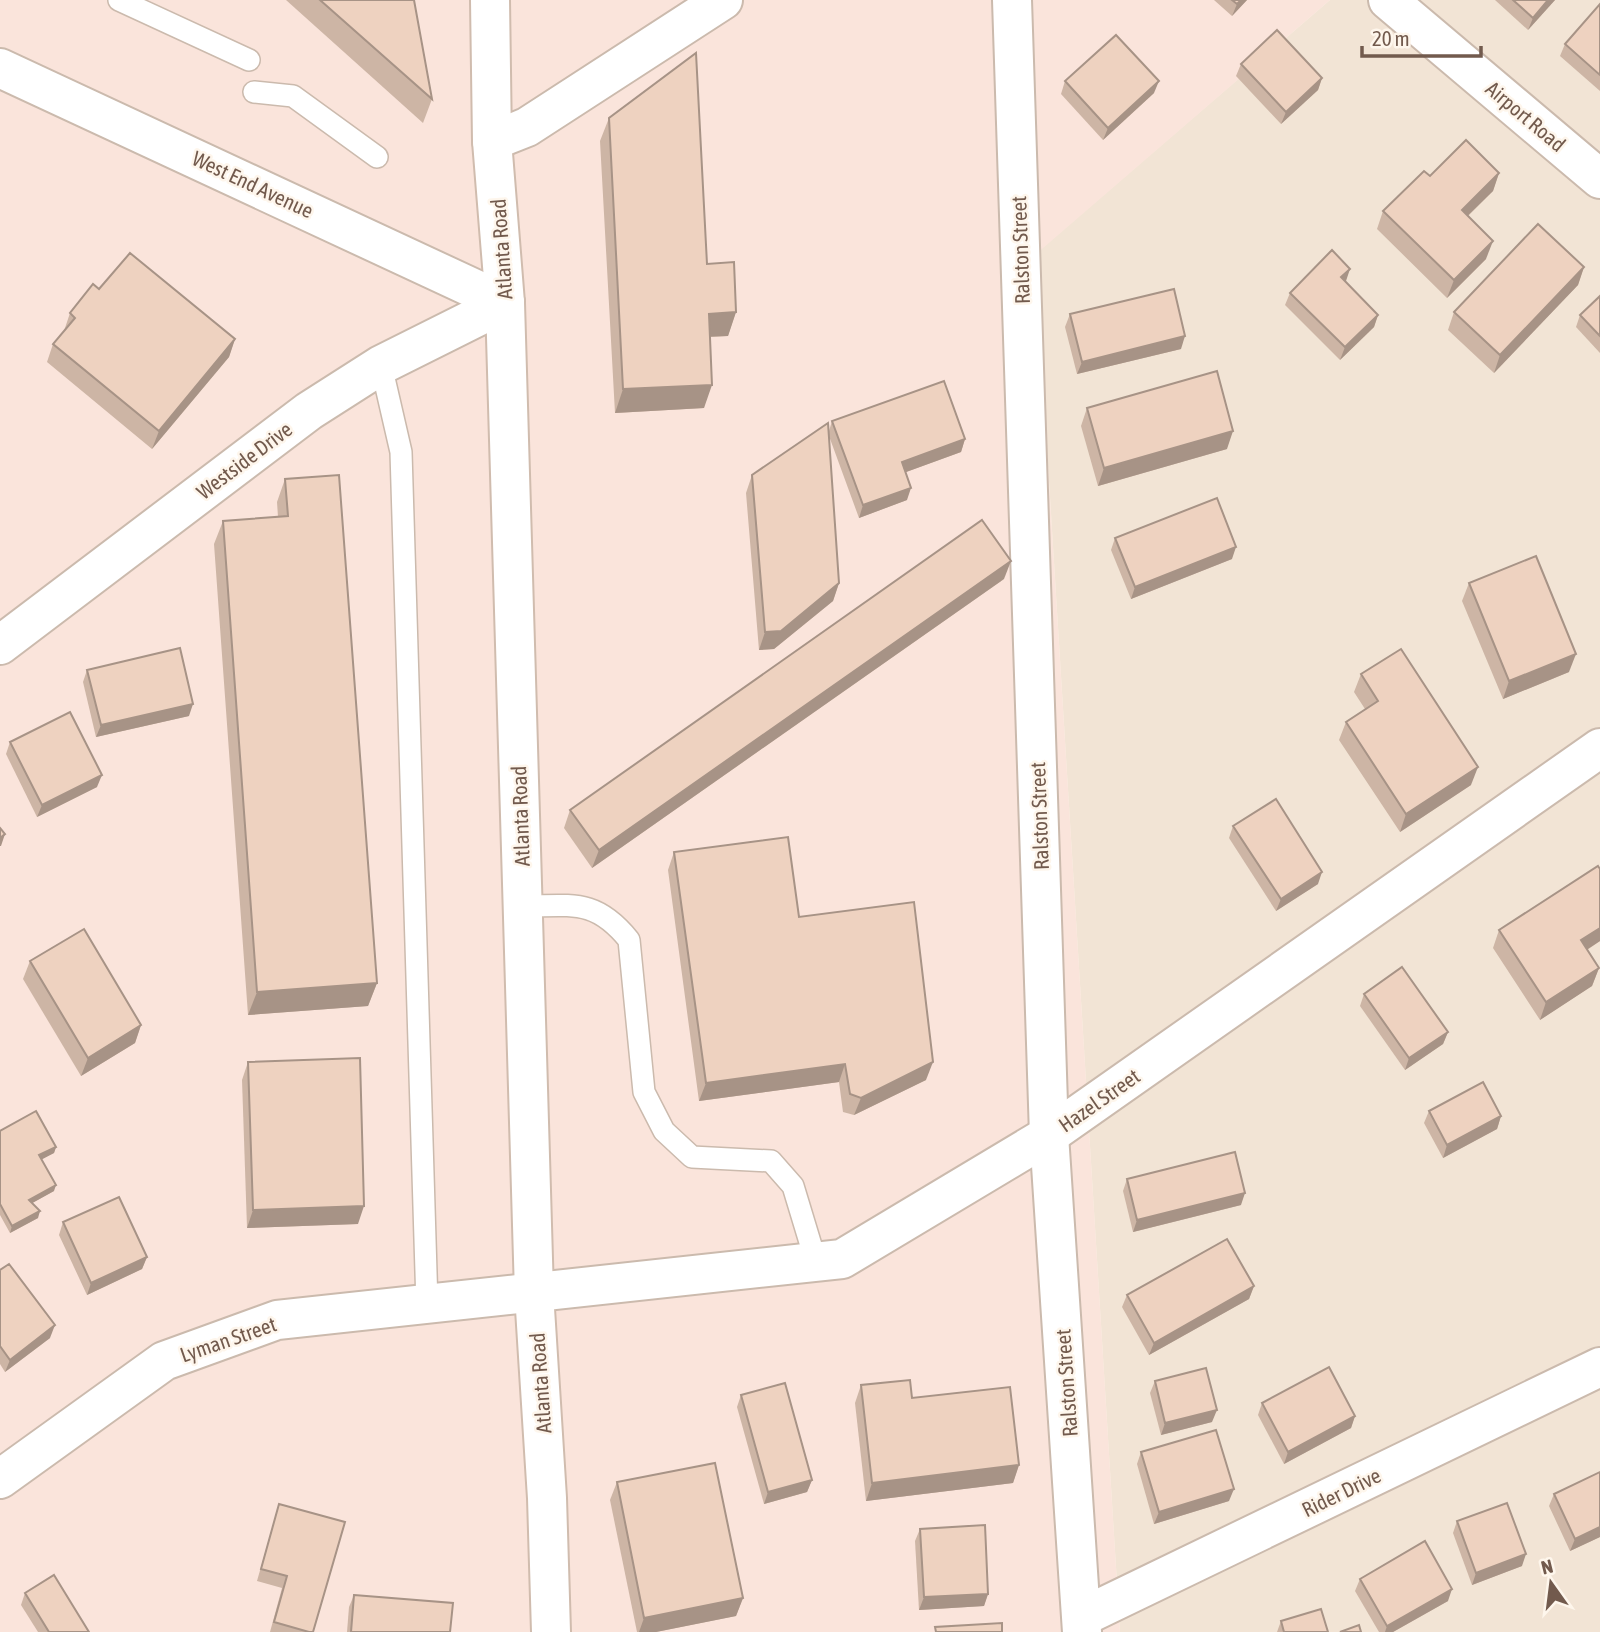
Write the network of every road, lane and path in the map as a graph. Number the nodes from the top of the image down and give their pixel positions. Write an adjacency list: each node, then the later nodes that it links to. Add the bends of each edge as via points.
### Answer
1 (119, 0): 6 (lane)
2 (490, 0): 9 (street, Atlanta Road)
3 (723, 0): 9 (street, via 527,127)
4 (1012, 0): 17 (street, Ralston Street)
5 (1388, 0): 11 (street, Airport Road)
6 (249, 60)
7 (0, 68): 12 (street, West End Avenue)
8 (254, 92): 10 (lane, via 293,96)
9 (492, 141): 12 (street, Atlanta Road)
10 (377, 157)
11 (1600, 179)
12 (505, 303): 13 (street, Westside Drive); 16 (street, Atlanta Road)
13 (381, 365): 14 (street, Westside Drive, via 309,411); 20 (lane, via 401,452)
14 (0, 645)
15 (1600, 748): 17 (street, Hazel Street)
16 (522, 906): 18 (lane, via 598,910 615,922 629,940 643,1092 664,1131 692,1157 771,1161 793,1186); 19 (street, Atlanta Road)
17 (1049, 1135): 18 (street, Hazel Street, via 842,1259); 23 (street, Ralston Street)
18 (816, 1262): 19 (street, Hazel Street)
19 (534, 1293): 20 (street, Lyman Street); 24 (street, Atlanta Road)
20 (427, 1305): 22 (street, Lyman Street, via 277,1320 164,1362)
21 (1600, 1367): 23 (street, Rider Drive)
22 (0, 1479)
23 (1082, 1625)
24 (551, 1632)

